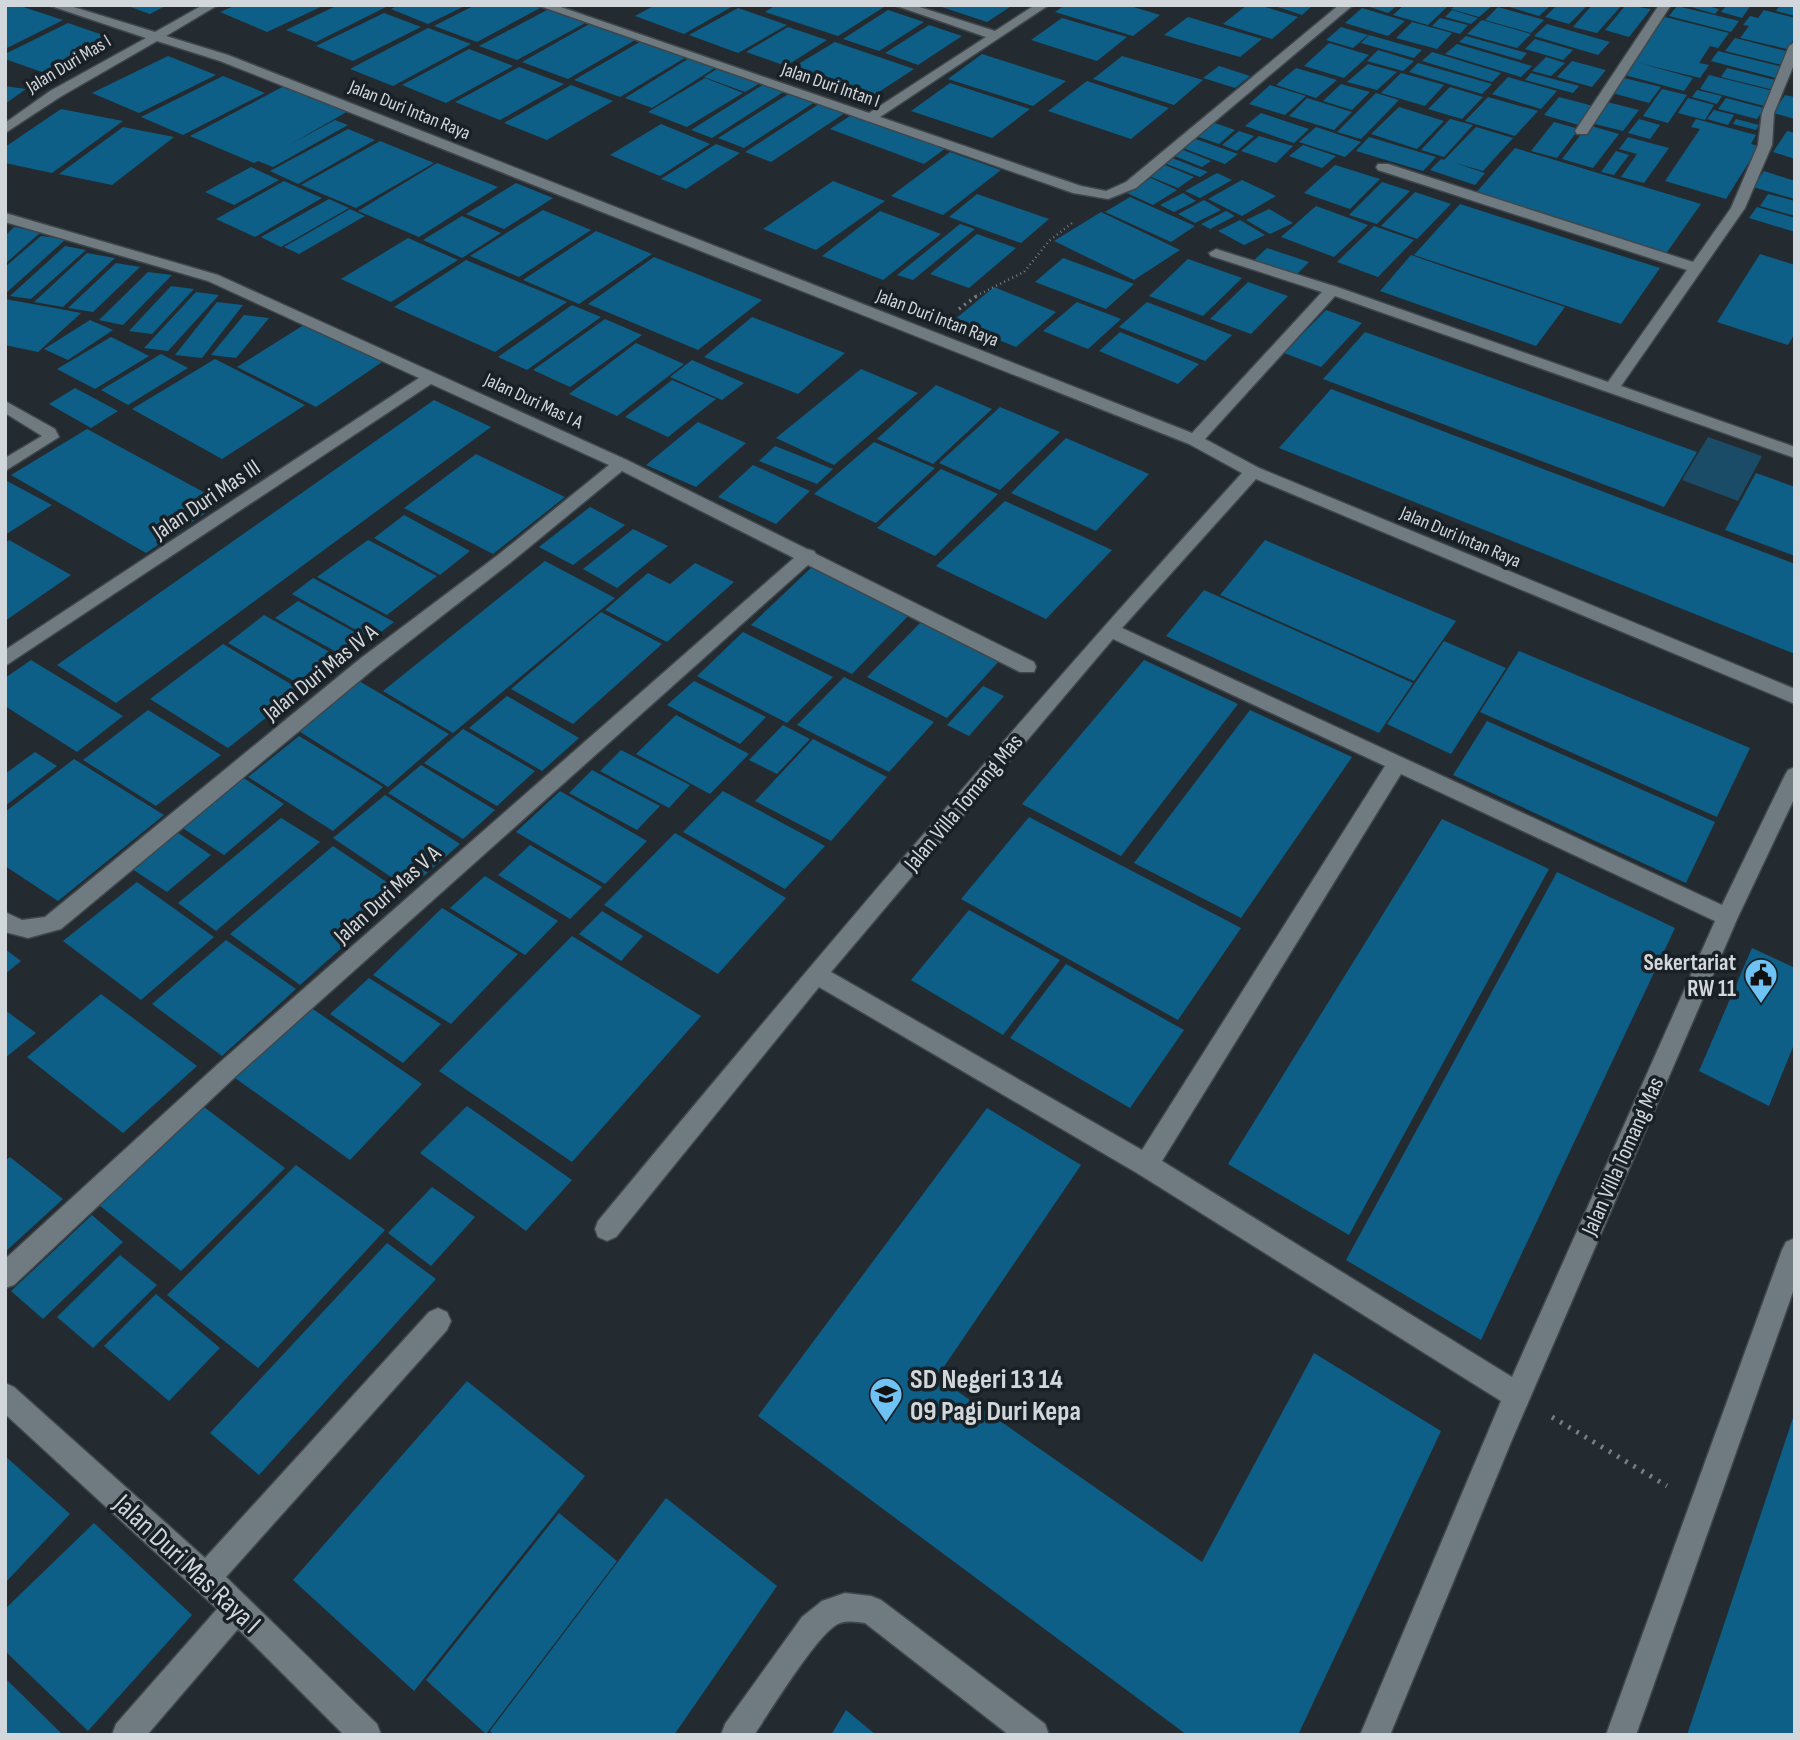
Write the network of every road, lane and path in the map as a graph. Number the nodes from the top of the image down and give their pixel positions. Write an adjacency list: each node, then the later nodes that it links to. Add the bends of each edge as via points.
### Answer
1 (54, 5): 8 (street, Jalan Duri Intan Raya)
2 (212, 5): 8 (street, Jalan Duri Mas I)
3 (543, 5): 11 (street, Jalan Duri Intan I)
4 (900, 5): 9 (street)
5 (1043, 5): 9 (street)
6 (1347, 5): 15 (street, via 1131,185)
7 (1661, 6): 13 (street)
8 (154, 36): 12 (street, Jalan Duri Mas I, via 55,93); 20 (street, Jalan Duri Intan Raya, via 223,58)
9 (996, 36): 11 (street)
10 (1795, 46): 18 (street, via 1768,113 1765,145 1738,208)
11 (870, 118): 15 (street, Jalan Duri Intan I, via 1079,190)
12 (5, 129)
13 (1582, 131)
14 (1383, 166): 18 (street)
15 (1108, 195): 20 (path, via 1049,241 1024,272 986,289)
16 (5, 217): 21 (street, Jalan Duri Mas I A, via 214,278)
17 (1216, 253): 19 (street)
18 (1694, 267): 22 (street)
19 (1332, 290): 22 (street); 24 (street)
20 (925, 335): 24 (street, Jalan Duri Intan Raya)
21 (432, 376): 26 (street, Jalan Duri Mas I A); 31 (street, Jalan Duri Mas III)
22 (1612, 387): 25 (street)
23 (5, 406): 27 (street, via 51,437)
24 (1195, 440): 28 (street, Jalan Duri Intan Raya)
25 (1795, 453)
26 (621, 464): 29 (street, Jalan Duri Mas I A); 37 (street, Jalan Duri Mas IV A, via 368,663 53,923 32,930 19,929)
27 (5, 466)
28 (1252, 472): 30 (street, Jalan Villa Tomang Mas); 33 (street, Jalan Duri Intan Raya)
29 (808, 555): 32 (street, Jalan Duri Mas I A); 42 (street, Jalan Duri Mas V A, via 226,1071)
30 (1110, 630): 34 (street); 38 (street, Jalan Villa Tomang Mas)
31 (5, 660)
32 (1027, 667)
33 (1795, 697)
34 (1398, 762): 36 (street); 39 (street)
35 (1795, 775): 36 (street, Jalan Villa Tomang Mas)
36 (1727, 917): 45 (street, Jalan Villa Tomang Mas)
37 (5, 920)
38 (816, 974): 39 (street); 40 (street, Jalan Villa Tomang Mas)
39 (1146, 1165): 45 (street)
40 (607, 1229)
41 (1795, 1250): 46 (street)
42 (5, 1276)
43 (438, 1321): 47 (street)
44 (5, 1396): 47 (street, Jalan Duri Mas Raya I)
45 (1518, 1396): 46 (path); 53 (street, Jalan Villa Tomang Mas)
46 (1703, 1507): 54 (street)
47 (206, 1578): 48 (street, Jalan Duri Mas Raya I)
48 (237, 1608): 49 (street); 50 (street, Jalan Duri Mas Raya I)
49 (127, 1735)
50 (366, 1735)
51 (736, 1735): 52 (street, via 812,1628 826,1613 846,1606 871,1610)
52 (1034, 1735)
53 (1375, 1735)
54 (1621, 1735)

